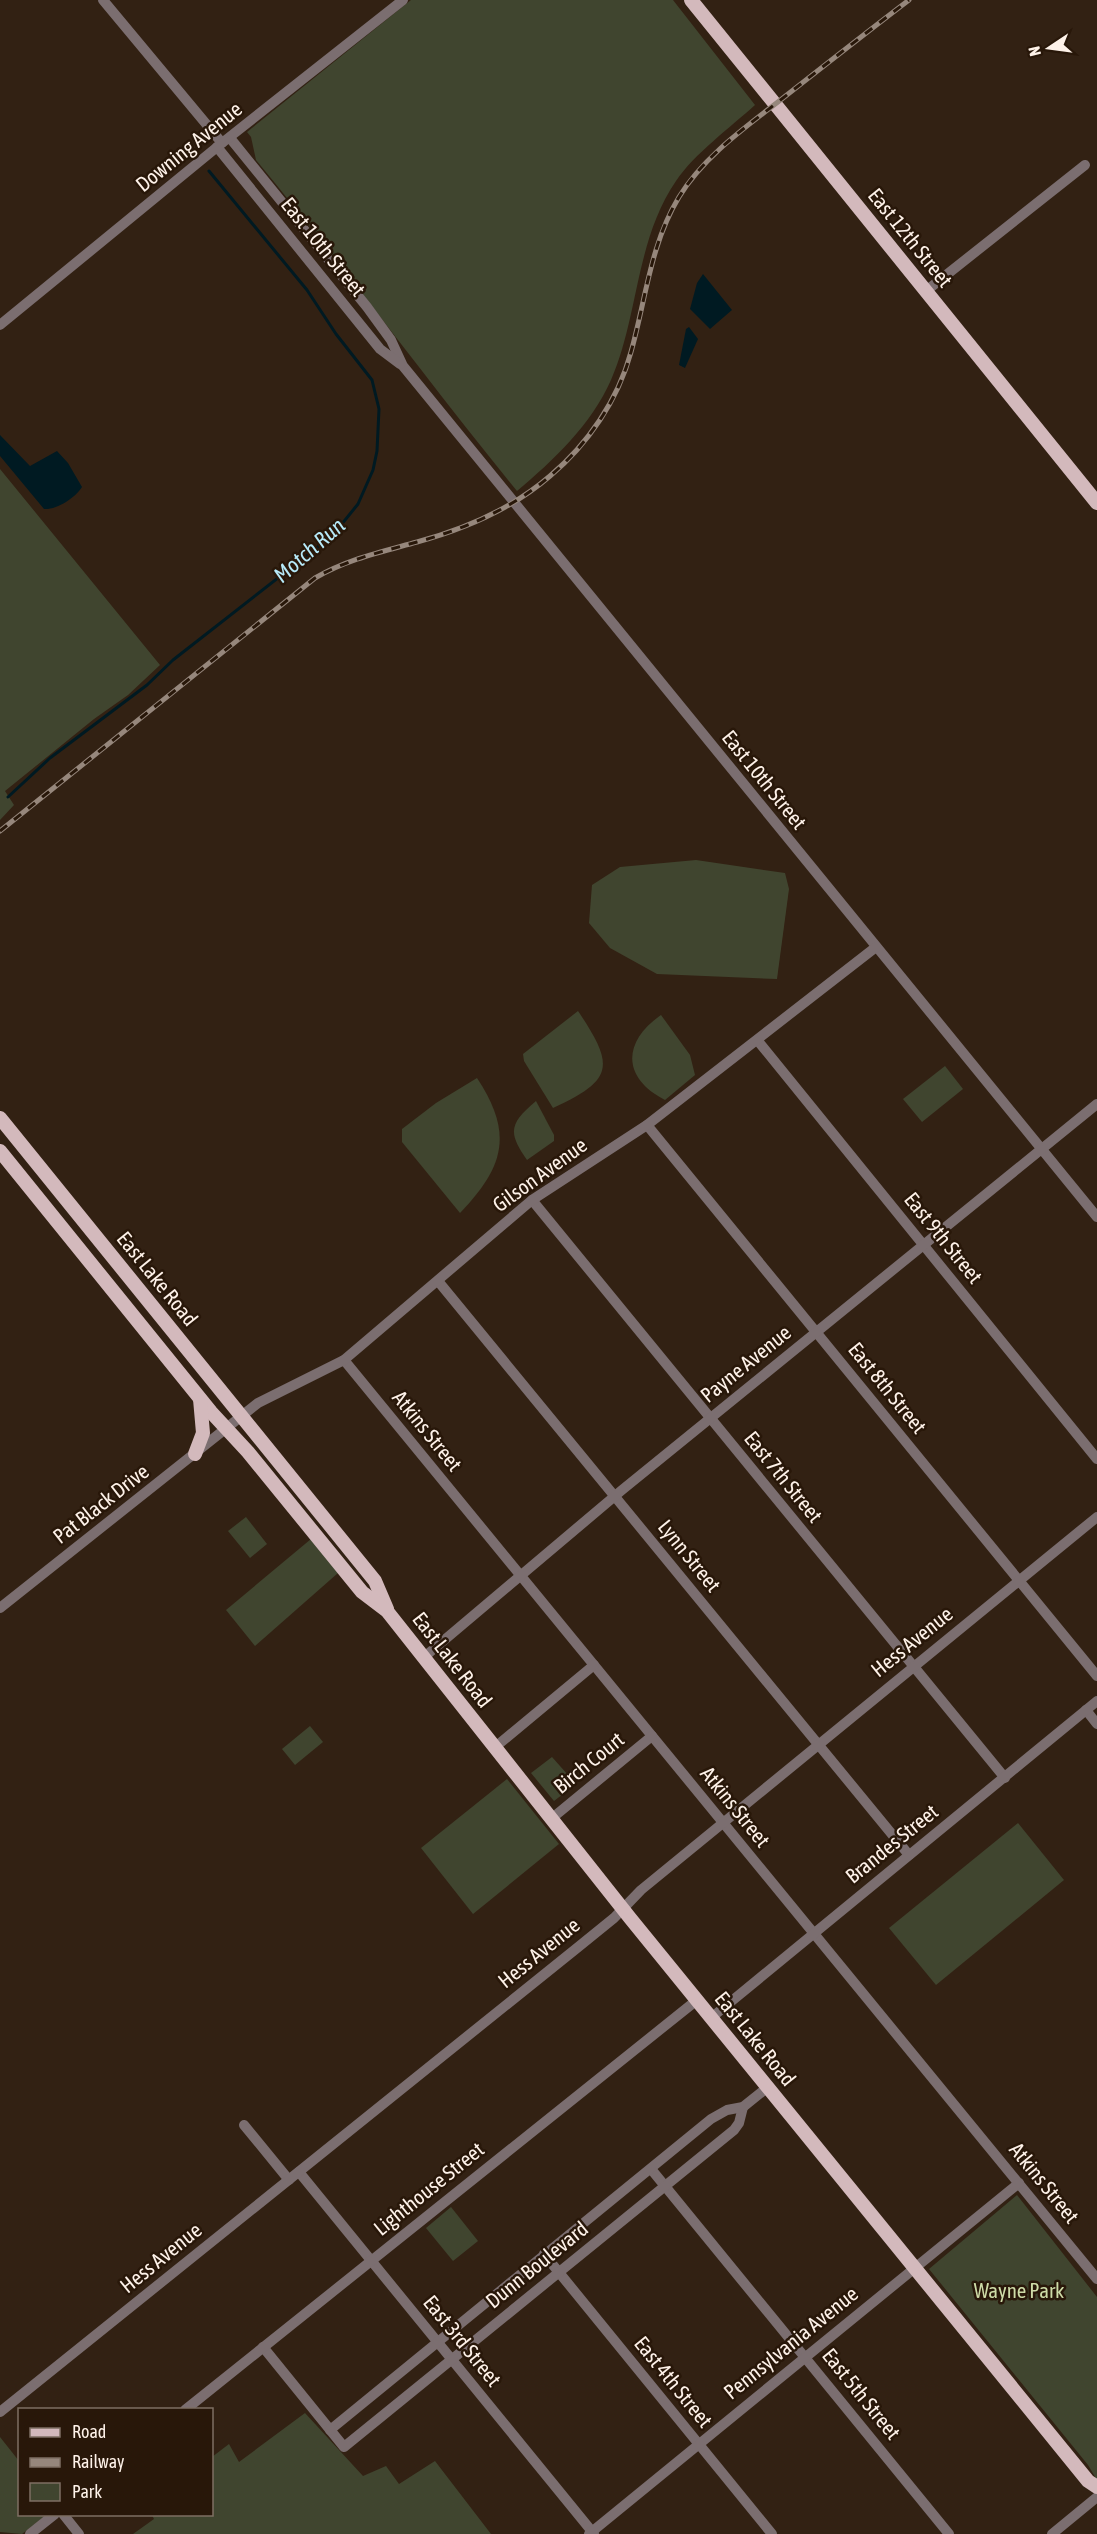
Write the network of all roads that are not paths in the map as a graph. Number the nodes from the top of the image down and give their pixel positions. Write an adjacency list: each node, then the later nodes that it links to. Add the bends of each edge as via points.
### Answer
1 (103, 0): 4 (street, East 10th Street)
2 (403, 0): 4 (street, Downing Avenue)
3 (691, 0): 6 (main road, East 12th Street)
4 (223, 143): 7 (street, Downing Avenue); 8 (street, East 10th Street, via 380,349); 8 (street, East 10th Street, via 367,307 391,340)
5 (1085, 165): 6 (street)
6 (926, 291): 9 (main road, East 12th Street)
7 (0, 325)
8 (403, 366): 10 (street, East 10th Street)
9 (1097, 503)
10 (876, 947): 11 (street, Gilson Avenue); 15 (street, East 10th Street)
11 (758, 1041): 14 (street, Gilson Avenue); 19 (street, East 9th Street)
12 (1097, 1104): 15 (street, Payne Avenue)
13 (0, 1118): 24 (main road, East Lake Road)
14 (647, 1125): 17 (street, Gilson Avenue); 21 (street, East 8th Street)
15 (1041, 1149): 18 (street, East 10th Street); 19 (street, Payne Avenue)
16 (0, 1151): 23 (main road, East Lake Road)
17 (532, 1200): 20 (street, Gilson Avenue); 25 (street, East 7th Street)
18 (1097, 1217)
19 (923, 1245): 21 (street, Payne Avenue); 28 (street, East 9th Street)
20 (438, 1281): 22 (street, Gilson Avenue); 29 (street, Lynn Street)
21 (816, 1332): 25 (street, Payne Avenue); 32 (street, East 8th Street)
22 (344, 1360): 24 (street, Gilson Avenue, via 270,1397); 31 (street, Atkins Street)
23 (200, 1397): 26 (main road, East Lake Road); 27 (main road, via 203,1433)
24 (242, 1416): 26 (street, Gilson Avenue); 34 (main road, East Lake Road, via 375,1581)
25 (710, 1418): 29 (street, Payne Avenue); 37 (street, East 7th Street)
26 (226, 1430): 27 (street, Pat Black Drive); 34 (main road, East Lake Road, via 362,1592)
27 (195, 1454): 33 (street, Pat Black Drive)
28 (1097, 1459)
29 (615, 1497): 31 (street, Payne Avenue); 43 (street, Lynn Street)
30 (1097, 1517): 32 (street, Hess Avenue)
31 (520, 1576): 35 (street, Payne Avenue); 36 (street, Atkins Street)
32 (1019, 1580): 37 (street, Hess Avenue); 38 (street, East 8th Street)
33 (0, 1608)
34 (387, 1611): 35 (main road, East Lake Road)
35 (423, 1658): 44 (main road, East Lake Road)
36 (594, 1665): 42 (street, Atkins Street); 44 (street)
37 (914, 1666): 43 (street, Hess Avenue); 45 (street, East 7th Street)
38 (1097, 1676)
39 (1097, 1701): 40 (street, Brandes Street)
40 (1086, 1710): 41 (street); 45 (street, Brandes Street)
41 (1097, 1724)
42 (652, 1736): 46 (street, Birch Court); 47 (street, Atkins Street)
43 (818, 1744): 47 (street, Hess Avenue); 48 (street, Lynn Street)
44 (494, 1748): 46 (main road, East Lake Road)
45 (1005, 1778): 48 (street, Brandes Street)
46 (551, 1819): 49 (main road, East Lake Road)
47 (722, 1823): 49 (street, Hess Avenue); 50 (street, Atkins Street)
48 (909, 1855): 50 (street, Brandes Street)
49 (622, 1908): 51 (main road, East Lake Road); 57 (street, Hess Avenue)
50 (813, 1933): 52 (street, Brandes Street); 59 (street, Atkins Street)
51 (697, 2000): 52 (main road, East Lake Road); 62 (street, Lighthouse Street)
52 (711, 2018): 53 (main road, East Lake Road)
53 (768, 2087): 54 (street, Dunn Boulevard); 63 (main road, East Lake Road)
54 (743, 2107): 56 (street, Dunn Boulevard, via 719,2113); 60 (street, Dunn Boulevard, via 740,2123 734,2130)
55 (244, 2125): 58 (street)
56 (651, 2169): 60 (street, East 5th Street); 61 (street, Dunn Boulevard)
57 (299, 2172): 58 (street, Hess Avenue); 62 (street, East 3rd Street)
58 (289, 2180): 71 (street, Hess Avenue)
59 (1018, 2183): 63 (street, Pennsylvania Avenue); 65 (street, Atkins Street)
60 (665, 2186): 64 (street, Dunn Boulevard); 68 (street, East 5th Street)
61 (544, 2254): 64 (street, East 4th Street); 66 (street, Dunn Boulevard)
62 (372, 2260): 66 (street, East 3rd Street); 67 (street, Lighthouse Street)
63 (915, 2268): 68 (street, Pennsylvania Avenue); 74 (main road, East Lake Road, via 1088,2481)
64 (559, 2272): 69 (street, Dunn Boulevard); 73 (street, East 4th Street)
65 (1097, 2279)
66 (438, 2342): 69 (street, East 3rd Street); 72 (street, Dunn Boulevard)
67 (263, 2348): 70 (street, Lighthouse Street); 72 (street)
68 (806, 2356): 73 (street, Pennsylvania Avenue); 82 (street, East 5th Street)
69 (452, 2360): 72 (street, Dunn Boulevard, via 344,2447); 78 (street, East 3rd Street)
70 (186, 2408)
71 (0, 2412)
72 (330, 2430)
73 (699, 2444): 78 (street, Pennsylvania Avenue); 81 (street, East 4th Street)
74 (1097, 2487)
75 (1097, 2497): 83 (street)
76 (52, 2516): 79 (street)
77 (65, 2516): 80 (street)
78 (591, 2533)
79 (30, 2534)
80 (79, 2534)
81 (772, 2534)
82 (949, 2534)
83 (1052, 2534)

